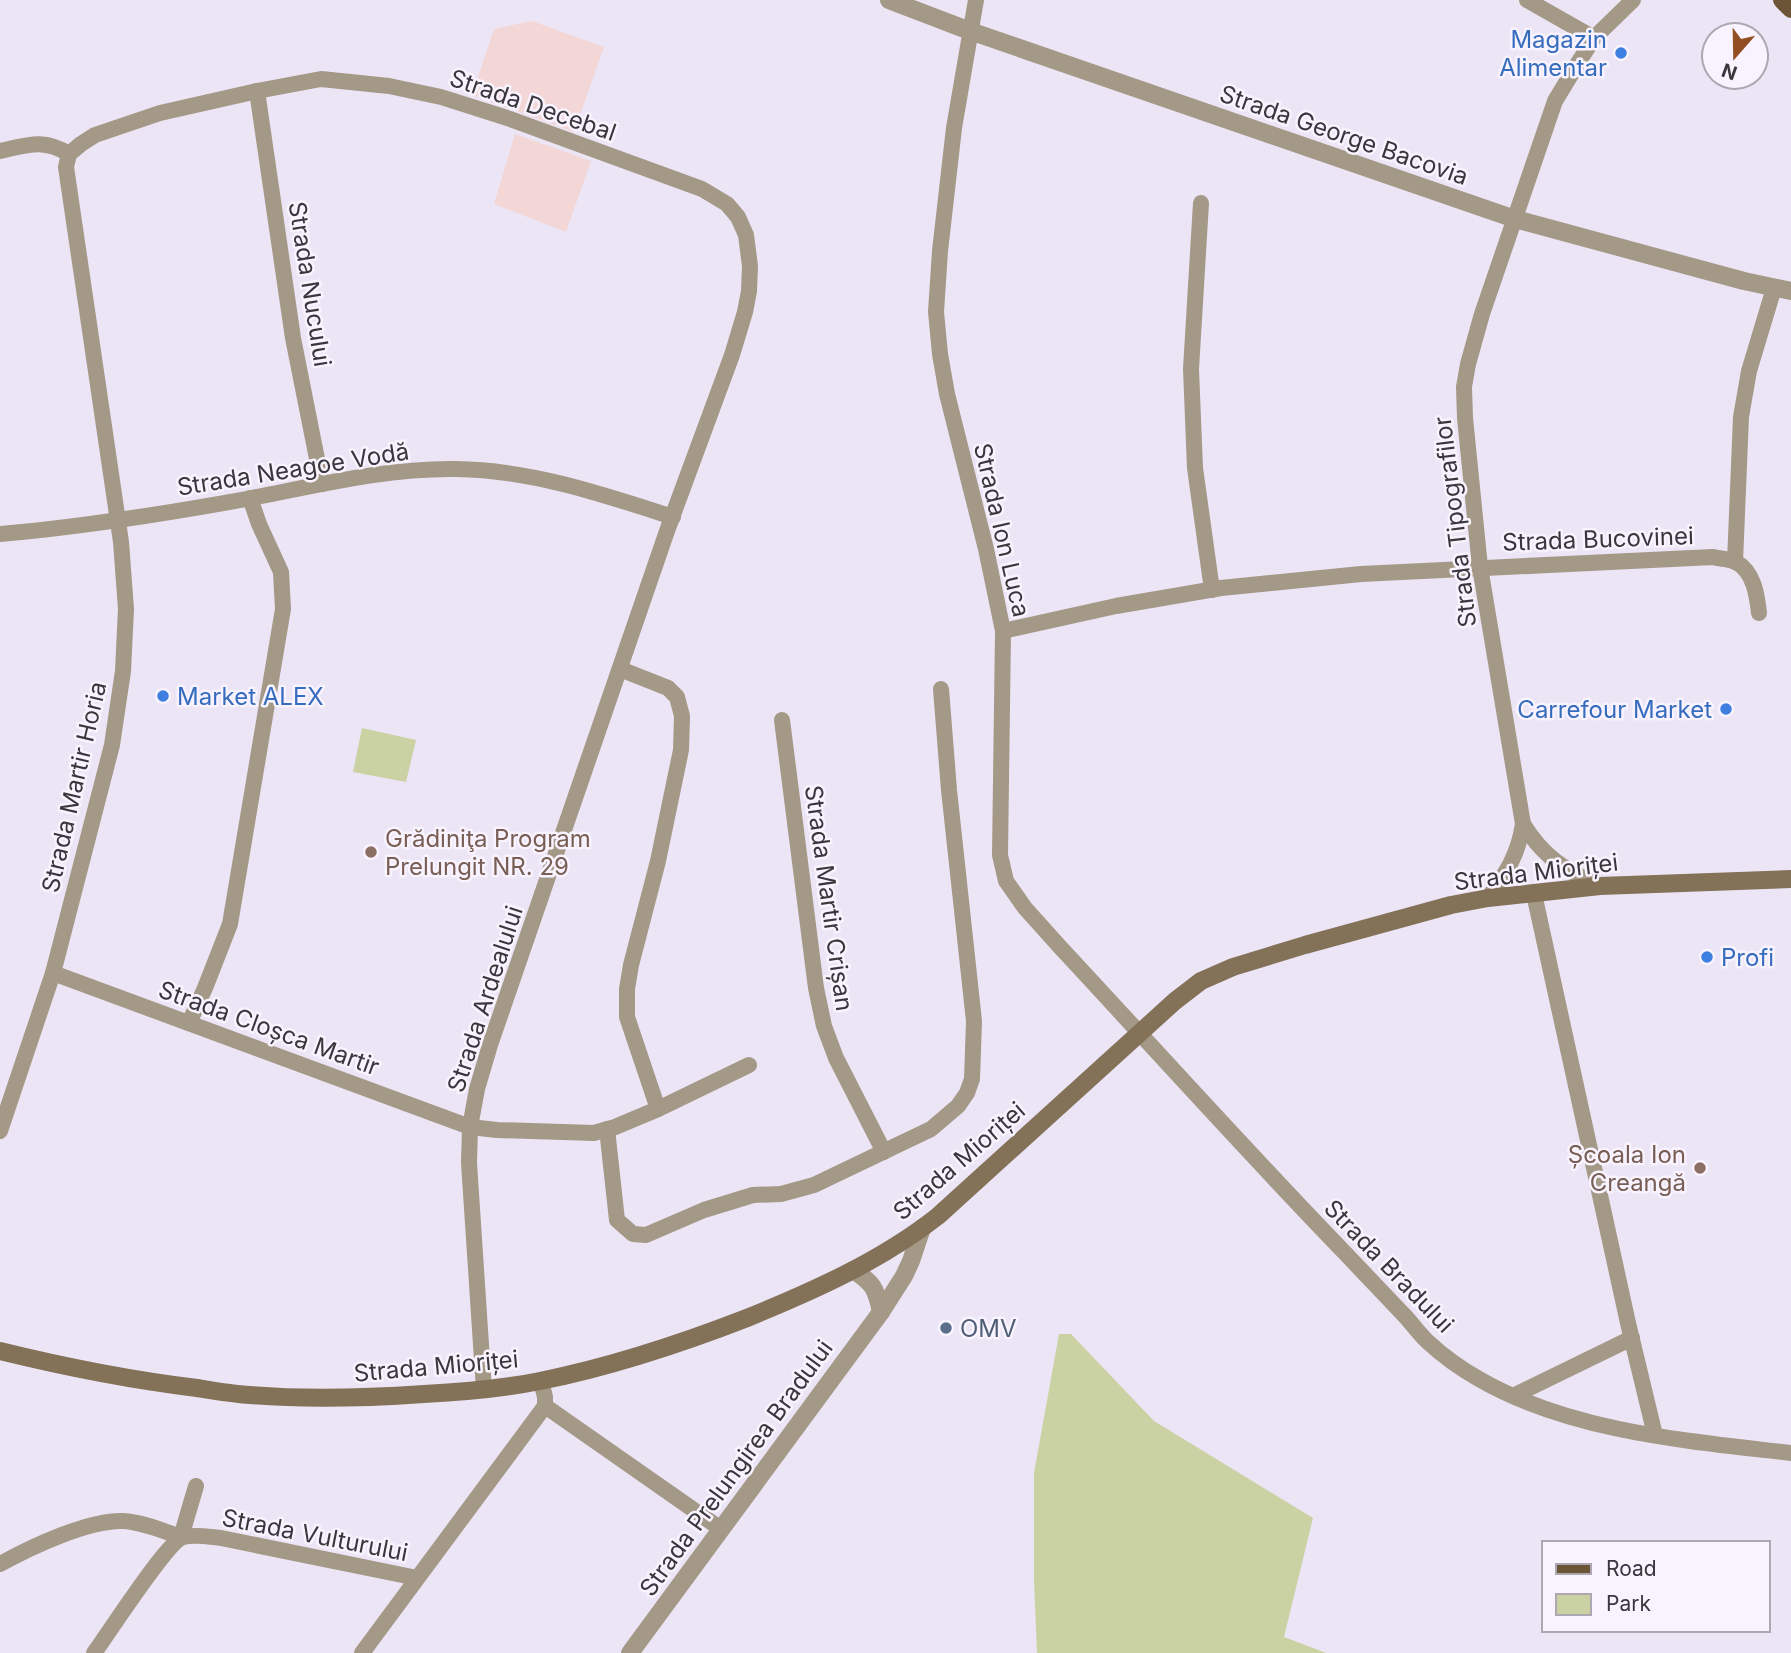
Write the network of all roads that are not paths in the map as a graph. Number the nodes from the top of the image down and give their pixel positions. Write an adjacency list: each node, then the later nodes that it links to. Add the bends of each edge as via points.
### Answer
1 (889, 0): 7 (street, Strada George Bacovia)
2 (976, 0): 7 (street, Strada Ion Luca)
3 (1527, 0): 8 (street)
4 (1633, 0): 8 (street, Strada Tipografilor)
5 (1782, 0): 6 (main road)
6 (1791, 9)
7 (970, 31): 13 (street, Strada George Bacovia); 24 (street, Strada Ion Luca, via 953,138 936,312 947,394)
8 (1594, 38): 13 (street, Strada Tipografilor, via 1555,101)
9 (257, 91): 11 (street, Strada Decebal, via 160,113 95,135); 15 (street, Strada Nucului, via 292,331); 17 (street, Strada Decebal, via 321,79 441,97 690,185 727,204 746,235 749,290 732,355)
10 (0, 150): 11 (street, via 40,143)
11 (69, 154): 18 (street, Strada Martir Horia, via 66,167)
12 (1201, 203): 22 (street, via 1192,382 1195,468)
13 (1515, 219): 14 (street, Strada George Bacovia); 21 (street, Strada Tipografilor, via 1482,314 1464,387)
14 (1783, 290): 20 (street, via 1749,371 1741,416)
15 (322, 484): 16 (street, Strada Neagoe Vodă); 17 (street, Strada Neagoe Vodă, via 372,475 483,471 587,490)
16 (250, 498): 18 (street, Strada Neagoe Vodă); 34 (street, via 281,572 283,609 230,924)
17 (673, 517): 25 (street, Strada Ardealului)
18 (118, 520): 19 (street, Strada Neagoe Vodă); 33 (street, Strada Martir Horia, via 126,609 118,708)
19 (0, 534)
20 (1735, 562): 21 (street, Strada Bucovinei, via 1713,557); 23 (street, via 1747,572)
21 (1479, 567): 22 (street, Strada Bucovinei); 28 (street, Strada Tipografilor)
22 (1212, 590): 24 (street, Strada Bucovinei)
23 (1759, 613)
24 (1003, 631): 35 (street, Strada Ion Luca, via 999,855 1006,881 1024,908)
25 (620, 668): 37 (street, via 668,688 677,697 682,716 679,762 627,989 627,1017); 38 (street, Strada Ardealului, via 491,1045)
26 (941, 689): 41 (street, via 973,1012 972,1079 958,1106 931,1129)
27 (782, 720): 41 (street, Strada Martir Crișan, via 824,1026)
28 (1523, 824): 30 (street, Strada Tipografilor, via 1551,859); 32 (street, Strada Tipografilor, via 1514,859)
29 (1791, 878): 30 (main road, Strada Mioriței)
30 (1600, 887): 31 (main road, Strada Mioriței)
31 (1534, 894): 32 (main road, Strada Mioriței); 45 (street)
32 (1488, 898): 35 (main road, Strada Mioriței, via 1233,967 1201,982)
33 (53, 973): 34 (street, Strada Cloșca Martir); 40 (street, Strada Martir Horia)
34 (189, 1023): 38 (street, Strada Cloșca Martir)
35 (1140, 1033): 42 (main road, Strada Mioriței); 49 (street, Strada Bradului, via 1427,1342 1478,1379)
36 (749, 1065): 37 (street)
37 (658, 1109): 39 (street)
38 (470, 1127): 39 (street, via 594,1133); 48 (street, Strada Ardealului)
39 (607, 1129): 41 (street, via 617,1220 633,1234 646,1235 753,1195 781,1194 814,1185)
40 (0, 1131)
41 (884, 1152)
42 (922, 1228): 43 (main road, Strada Mioriței); 44 (street, Strada Prelungirea Bradului, via 904,1276)
43 (853, 1270): 44 (street, via 868,1280); 47 (main road, Strada Mioriței, via 710,1332)
44 (881, 1312): 54 (street, Strada Prelungirea Bradului)
45 (1632, 1338): 49 (street); 51 (street)
46 (0, 1351): 48 (main road, Strada Mioriței, via 109,1375 250,1395 354,1399)
47 (541, 1381): 48 (main road, Strada Mioriței); 50 (street)
48 (484, 1390)
49 (1513, 1396): 51 (street, Strada Bradului, via 1618,1429)
50 (545, 1406): 54 (street); 57 (street)
51 (1655, 1435): 52 (street, Strada Bradului)
52 (1791, 1454)
53 (197, 1486): 55 (street)
54 (721, 1529): 60 (street, Strada Prelungirea Bradului)
55 (181, 1538): 56 (street, via 144,1525 109,1522 30,1547); 57 (street, Strada Vulturului, via 221,1538); 58 (street, via 165,1552)
56 (0, 1563)
57 (417, 1578): 59 (street)
58 (94, 1653)
59 (362, 1653)
60 (630, 1653)

